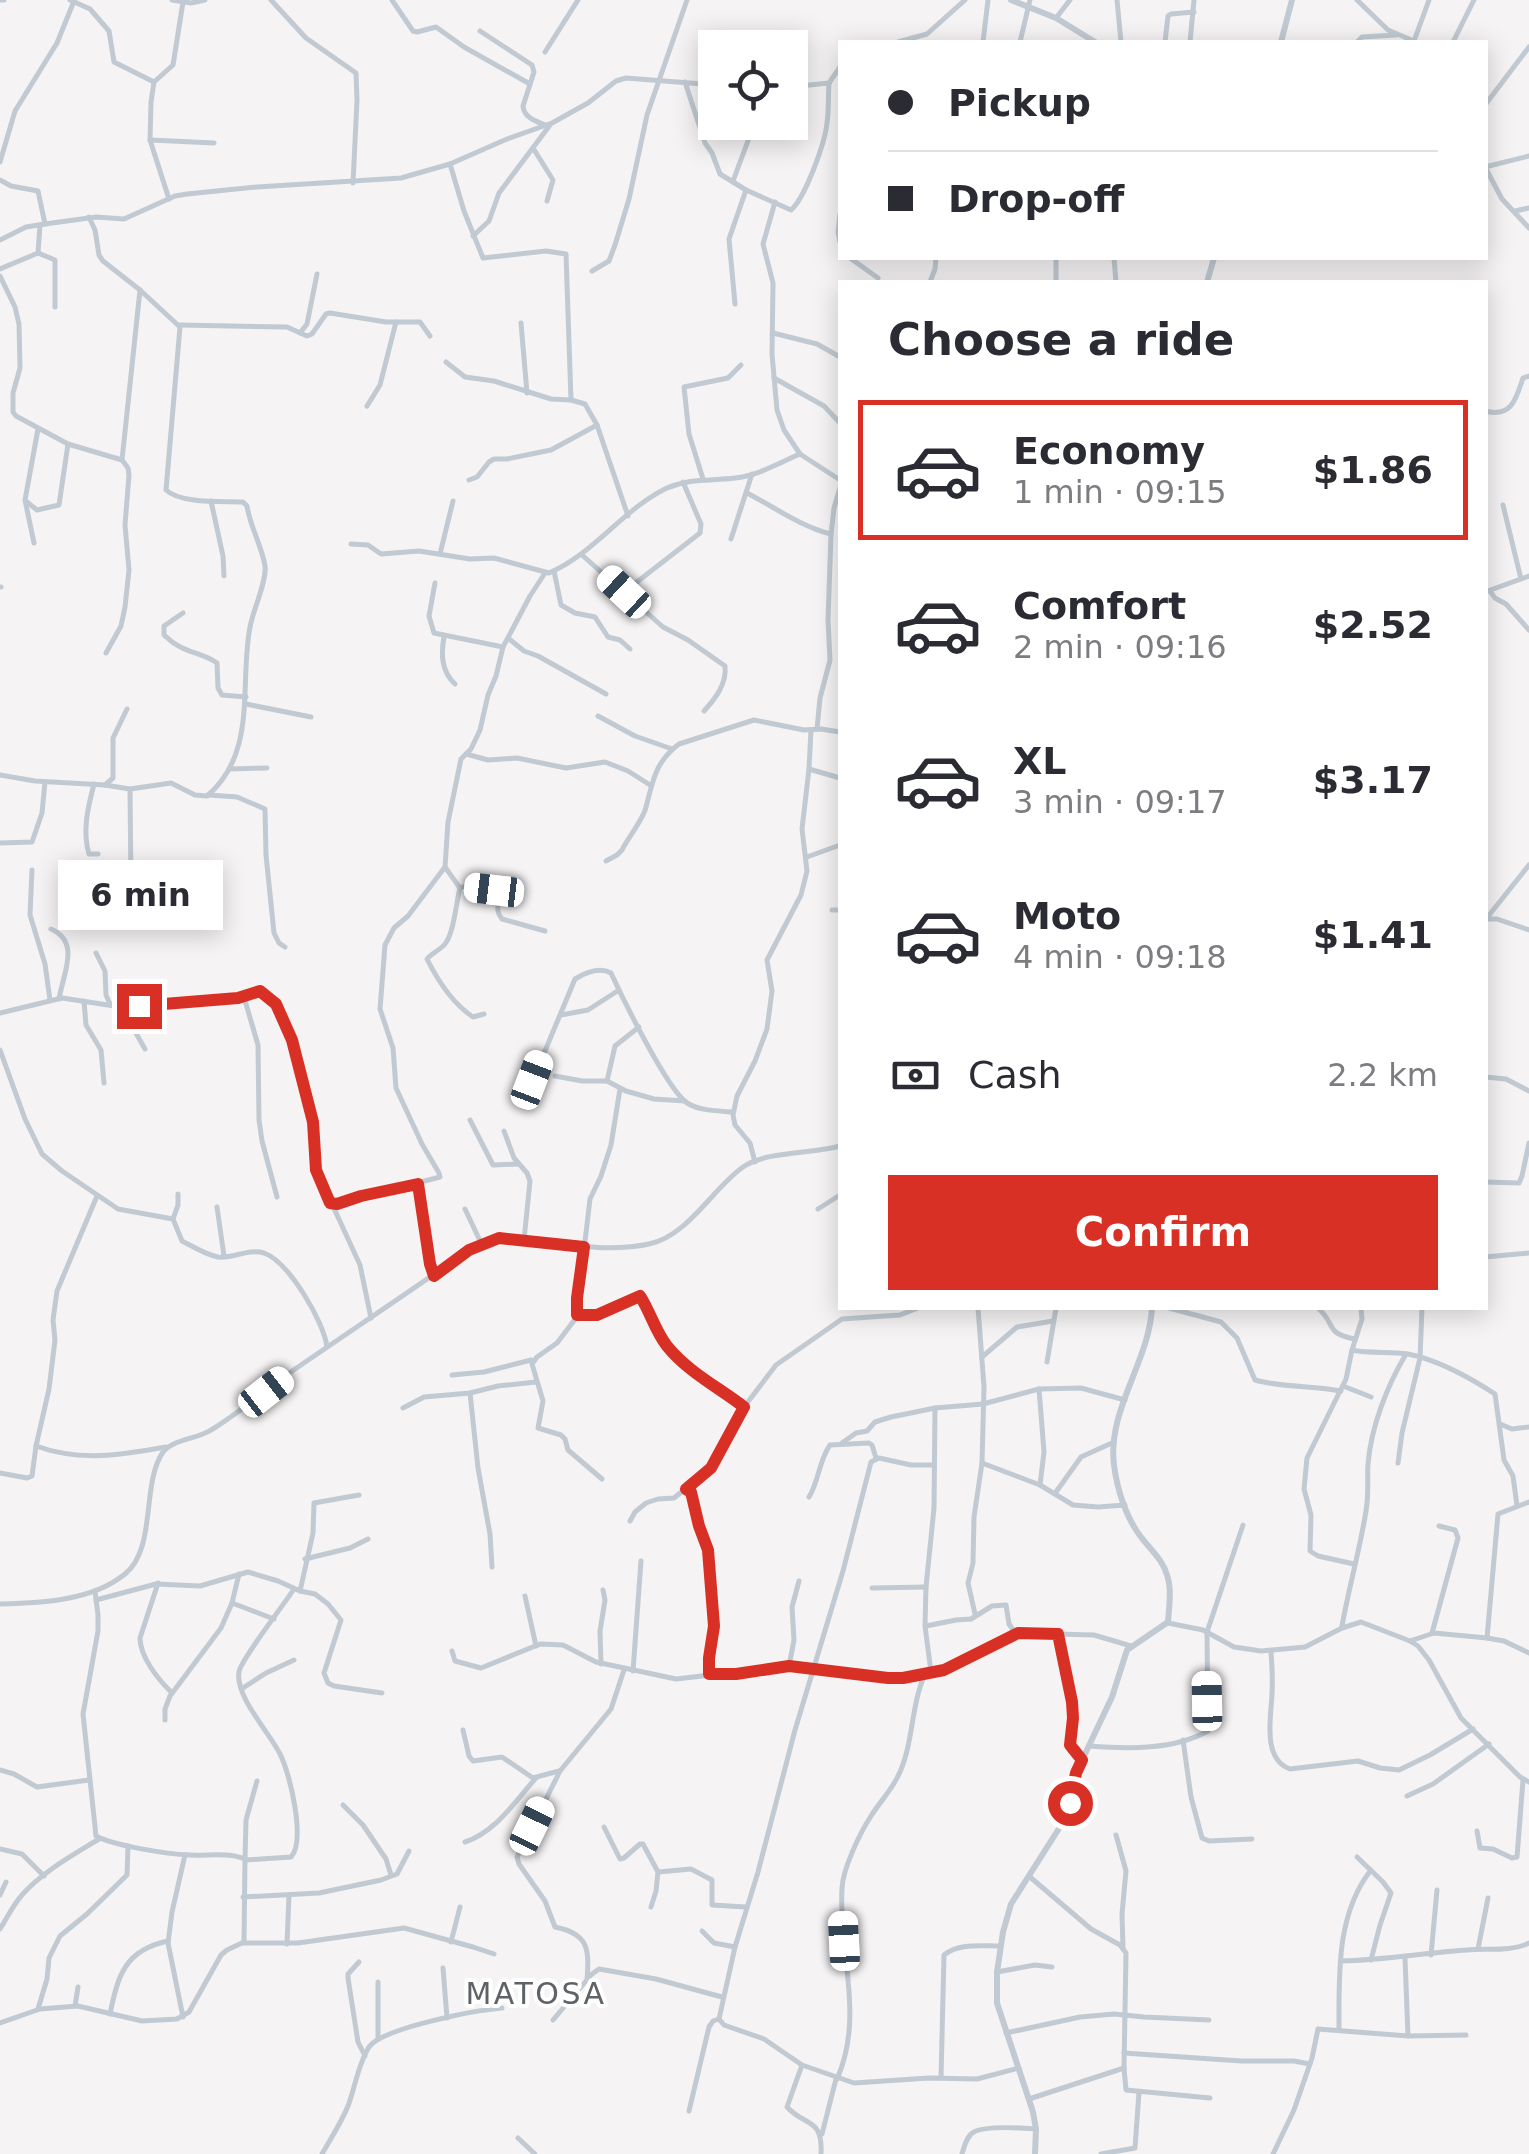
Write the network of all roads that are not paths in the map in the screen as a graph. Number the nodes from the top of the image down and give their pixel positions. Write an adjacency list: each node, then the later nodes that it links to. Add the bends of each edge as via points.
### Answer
1 (72, 0): 40 (street, via 109,31 114,62); 52 (street, via 57,43 14,111)
2 (172, 0): 18 (street)
3 (205, 0): 18 (street)
4 (272, 0): 60 (street, via 306,38 356,72)
5 (392, 0): 44 (street, via 413,31 436,27)
6 (578, 0): 37 (street)
7 (687, 0): 39 (street)
8 (965, 0): 24 (street, via 927,34)
9 (988, 0): 25 (street)
10 (1010, 0): 19 (street)
11 (1070, 0): 21 (street)
12 (1117, 0): 28 (street)
13 (1194, 0): 20 (street)
14 (1292, 0): 31 (street)
15 (1358, 0): 23 (street)
16 (1429, 0): 34 (street)
17 (1474, 0): 35 (street)
18 (182, 2): 40 (street, via 173,64)
19 (1029, 3): 21 (street); 26 (street)
20 (1194, 12): 29 (street, via 1168,16); 30 (street)
21 (1056, 18): 27 (street)
22 (480, 31): 44 (street, via 532,66)
23 (1399, 34): 32 (street); 33 (street)
24 (905, 40)
25 (983, 40)
26 (1020, 40)
27 (1092, 40)
28 (1121, 40)
29 (1164, 40)
30 (1190, 40)
31 (1282, 40)
32 (1359, 40)
33 (1411, 40)
34 (1416, 40)
35 (1454, 40)
36 (1529, 46): 46 (street)
37 (546, 52)
38 (838, 69): 42 (street)
39 (659, 79): 41 (street); 47 (street, via 616,81); 74 (street, via 612,255)
40 (154, 82): 48 (street)
41 (685, 82): 43 (street); 59 (street, via 717,171)
42 (828, 82): 45 (street); 64 (street, via 827,128 802,193 794,209)
43 (698, 83)
44 (530, 84): 47 (street, via 523,111)
45 (808, 85)
46 (1488, 101)
47 (548, 124): 51 (street); 55 (street)
48 (150, 140): 50 (street); 62 (street)
49 (748, 140): 59 (street)
50 (214, 143)
51 (532, 148): 63 (street, via 554,180); 70 (street, via 500,194 490,222)
52 (1, 152): 54 (street)
53 (1529, 156): 56 (street)
54 (0, 162)
55 (450, 164): 60 (street); 70 (street)
56 (1488, 166)
57 (1488, 174): 66 (street)
58 (0, 180): 68 (street, via 38,190)
59 (733, 182): 61 (street)
60 (353, 183): 62 (street, via 233,189)
61 (746, 190): 64 (street); 79 (street, via 730,239)
62 (169, 200): 67 (street, via 124,219)
63 (547, 201)
64 (776, 202): 85 (street, via 763,244 774,282)
65 (1529, 208): 66 (street)
66 (1515, 212): 69 (street)
67 (89, 217): 68 (street); 78 (street, via 98,255)
68 (43, 224): 71 (street); 72 (street)
69 (1529, 228)
70 (474, 236): 93 (street, via 483,258 566,254)
71 (0, 240)
72 (38, 253): 75 (street); 80 (street, via 55,260)
73 (853, 260): 77 (street)
74 (592, 270)
75 (0, 273): 98 (street, via 19,324 12,408)
76 (317, 274): 84 (street)
77 (878, 278)
78 (140, 290): 83 (street); 101 (street)
79 (735, 304)
80 (55, 307)
81 (396, 322): 84 (street, via 328,313 310,336); 86 (street, via 420,322); 94 (street, via 380,385)
82 (521, 323): 92 (street)
83 (179, 324): 84 (street, via 279,326); 110 (street, via 166,490)
84 (300, 333)
85 (773, 334): 87 (street); 91 (street)
86 (430, 336)
87 (838, 356)
88 (446, 362): 92 (street, via 465,378)
89 (741, 365): 103 (street, via 728,378 684,387)
90 (1529, 376): 95 (street, via 1509,408)
91 (774, 378): 96 (street); 100 (street, via 784,430)
92 (527, 393): 93 (street)
93 (571, 400): 97 (street, via 585,404)
94 (367, 406)
95 (1488, 412)
96 (838, 421)
97 (597, 425): 104 (street, via 550,450 494,459); 113 (street)
98 (38, 428): 99 (street); 109 (street)
99 (68, 444): 101 (street); 109 (street, via 59,505 36,510)
100 (800, 454): 102 (street); 106 (street)
101 (122, 460): 134 (street, via 129,475 129,570 121,626)
102 (752, 474): 103 (street); 108 (street)
103 (703, 479): 105 (street)
104 (469, 480)
105 (683, 482): 113 (street); 127 (street, via 700,533)
106 (838, 482)
107 (838, 492): 114 (street)
108 (748, 493): 114 (street); 115 (street)
109 (25, 500): 116 (street)
110 (211, 501): 122 (street); 137 (street, via 246,503 265,567 250,628)
111 (453, 501): 118 (street)
112 (1502, 505): 124 (street)
113 (628, 516): 119 (street)
114 (831, 534): 142 (street, via 830,660)
115 (731, 540)
116 (34, 543)
117 (351, 544): 118 (street, via 381,554)
118 (440, 554): 121 (street, via 494,558)
119 (582, 554): 120 (street); 127 (street)
120 (554, 571): 121 (street); 133 (street, via 562,605 595,617 608,637)
121 (545, 573): 131 (street)
122 (224, 576)
123 (1529, 576): 124 (street)
124 (1521, 579): 126 (street)
125 (434, 583): 130 (street, via 429,622)
126 (1488, 591): 129 (street)
127 (624, 592): 139 (street, via 663,627 725,666 726,676)
128 (183, 613): 137 (street, via 164,626 164,635 217,663 222,694)
129 (1529, 630)
130 (444, 637): 132 (street); 135 (street, via 445,670)
131 (508, 638): 132 (street); 136 (street)
132 (503, 647): 145 (street, via 480,730)
133 (630, 649)
134 (106, 653)
135 (454, 684)
136 (606, 694)
137 (246, 701): 141 (street); 147 (street)
138 (127, 709): 153 (street, via 112,738 113,778)
139 (704, 712)
140 (598, 716): 144 (street)
141 (310, 717)
142 (814, 730): 143 (street); 144 (street, via 752,720); 148 (street)
143 (838, 732)
144 (672, 749): 154 (street)
145 (465, 754): 154 (street, via 573,768 606,762); 163 (street)
146 (267, 768): 147 (street)
147 (229, 769): 156 (street)
148 (809, 769): 150 (street); 160 (street, via 802,830)
149 (0, 775): 151 (street)
150 (838, 777)
151 (44, 782): 152 (street); 157 (street, via 32,842)
152 (94, 784): 153 (street); 159 (street, via 86,847)
153 (105, 785): 155 (street)
154 (650, 785): 161 (street, via 645,811 619,854)
155 (130, 789): 156 (street, via 171,784); 165 (street)
156 (210, 795): 172 (street, via 266,808 274,933)
157 (0, 843)
158 (838, 846): 160 (street)
159 (98, 854)
160 (807, 857): 195 (street, via 803,891 767,960 768,1029)
161 (606, 860)
162 (1529, 865): 167 (street)
163 (445, 868): 166 (street); 203 (street, via 394,928 382,968 380,1009 396,1088 440,1176)
164 (32, 870): 177 (street, via 30,915)
165 (130, 883)
166 (460, 888): 171 (street, via 496,890 502,919); 182 (street, via 449,938 427,959 460,1008 472,1017)
167 (1488, 916)
168 (1488, 919): 170 (street)
169 (51, 929): 176 (street, via 62,936 69,955)
170 (1529, 930)
171 (545, 931)
172 (285, 948)
173 (96, 953): 179 (street)
174 (618, 990): 183 (street, via 588,1010); 183 (street, via 608,971 578,977); 184 (street)
175 (244, 997): 180 (street); 207 (street, via 258,1045 259,1120); 208 (street, via 260,991 279,1008 313,1122 316,1170)
176 (59, 998): 177 (street); 178 (street)
177 (50, 1000): 181 (street)
178 (84, 1001): 179 (street); 190 (street)
179 (110, 1004): 180 (street)
180 (121, 1007): 185 (street)
181 (0, 1013)
182 (484, 1014)
183 (561, 1016): 192 (street, via 532,1082)
184 (639, 1027): 189 (street, via 616,1044); 194 (street)
185 (144, 1049)
186 (0, 1050): 205 (street, via 42,1154)
187 (555, 1076): 189 (street)
188 (1488, 1077): 193 (street)
189 (607, 1081): 191 (street)
190 (104, 1083)
191 (620, 1089): 194 (street); 215 (street, via 611,1145 590,1195)
192 (514, 1090)
193 (1529, 1090)
194 (685, 1101): 195 (street)
195 (734, 1112): 200 (street)
196 (470, 1120): 201 (street, via 493,1165)
197 (504, 1131): 201 (street)
198 (1529, 1143): 202 (street, via 1520,1182)
199 (838, 1146): 200 (street)
200 (755, 1162): 215 (street, via 660,1241)
201 (518, 1164): 213 (street, via 530,1181)
202 (1488, 1182)
203 (418, 1184): 208 (street); 219 (street)
204 (178, 1194): 212 (street)
205 (98, 1196): 212 (street, via 128,1212); 254 (street, via 56,1291 49,1389)
206 (838, 1196): 211 (street)
207 (277, 1197)
208 (332, 1204): 229 (street, via 360,1265)
209 (217, 1207): 217 (street)
210 (465, 1209): 214 (street)
211 (818, 1210)
212 (173, 1219): 217 (street, via 182,1240)
213 (524, 1240): 214 (street); 215 (street)
214 (481, 1244): 219 (street)
215 (584, 1247): 228 (street)
216 (1529, 1253): 218 (street)
217 (224, 1256): 232 (street, via 258,1252 280,1263 324,1333)
218 (1488, 1257)
219 (434, 1276): 229 (street)
220 (913, 1310): 247 (street, via 842,1319 776,1365)
221 (978, 1310): 235 (street)
222 (1056, 1310): 230 (street)
223 (1152, 1310): 245 (street)
224 (1177, 1310): 241 (street, via 1222,1322 1237,1338 1255,1380)
225 (1320, 1310): 231 (street, via 1334,1333)
226 (1362, 1310): 231 (street)
227 (1422, 1310): 236 (street)
228 (577, 1315): 237 (street, via 557,1344); 247 (street, via 597,1315 640,1296 668,1348)
229 (371, 1318): 232 (street)
230 (1053, 1321): 235 (street, via 1017,1327); 238 (street)
231 (1356, 1339): 233 (street)
232 (326, 1348): 255 (street, via 209,1432)
233 (1352, 1350): 234 (street); 241 (street)
234 (1406, 1354): 236 (street); 276 (street, via 1373,1438)
235 (982, 1357): 246 (street)
236 (1420, 1358): 250 (street, via 1492,1392); 258 (street)
237 (534, 1360): 239 (street); 240 (street)
238 (1047, 1362)
239 (452, 1375)
240 (536, 1382): 243 (street); 261 (street, via 543,1403 538,1428 561,1434 568,1450)
241 (1342, 1388): 244 (street); 276 (street, via 1308,1453 1304,1491 1310,1552)
242 (1039, 1389): 245 (street, via 1081,1388); 246 (street); 262 (street)
243 (470, 1393): 248 (street, via 426,1396); 277 (street)
244 (1371, 1397)
245 (1125, 1400): 252 (street)
246 (984, 1404): 249 (street); 257 (street)
247 (744, 1407): 263 (street, via 711,1468)
248 (403, 1408)
249 (935, 1408): 253 (street, via 875,1422); 259 (street)
250 (1500, 1424): 251 (street); 269 (street)
251 (1529, 1426)
252 (1114, 1442): 264 (street, via 1081,1457); 268 (street)
253 (842, 1444): 256 (street, via 871,1443); 266 (street, via 827,1448)
254 (36, 1446): 255 (street, via 90,1457); 260 (street, via 32,1476)
255 (169, 1447): 285 (street, via 157,1466 138,1557 128,1572)
256 (876, 1458): 259 (street); 309 (street)
257 (982, 1463): 262 (street); 290 (street, via 968,1584)
258 (1398, 1463)
259 (934, 1465): 281 (street)
260 (0, 1473)
261 (602, 1479)
262 (1040, 1485): 264 (street)
263 (686, 1489): 270 (street, via 646,1503); 313 (street, via 708,1550 714,1626)
264 (1056, 1492): 268 (street, via 1077,1506)
265 (359, 1495): 274 (street, via 314,1503)
266 (809, 1497)
267 (1529, 1502): 269 (street)
268 (1124, 1505): 292 (street, via 1167,1574)
269 (1517, 1506): 299 (street, via 1498,1514)
270 (630, 1520)
271 (1242, 1525): 295 (street)
272 (1438, 1526): 296 (street, via 1455,1530 1458,1538)
273 (368, 1539): 274 (street)
274 (305, 1560): 283 (street)
275 (641, 1561): 311 (street)
276 (1354, 1564): 294 (street)
277 (492, 1566)
278 (239, 1574): 280 (street, via 197,1587); 283 (street, via 252,1572); 288 (street)
279 (798, 1580): 308 (street)
280 (158, 1584): 287 (street); 315 (street, via 140,1646)
281 (926, 1587): 282 (street); 293 (street)
282 (872, 1588)
283 (297, 1590): 291 (street); 316 (street, via 317,1595 340,1620 324,1672 328,1683)
284 (603, 1590): 307 (street)
285 (95, 1591): 287 (street); 289 (street)
286 (525, 1596): 301 (street)
287 (96, 1600): 327 (street, via 98,1631 83,1714)
288 (232, 1603): 291 (street); 315 (street)
289 (0, 1604)
290 (976, 1614): 293 (street); 297 (street, via 1005,1604)
291 (274, 1619): 314 (street, via 240,1667)
292 (1168, 1622): 295 (street); 302 (street)
293 (925, 1626): 312 (street)
294 (1342, 1628): 300 (street, via 1364,1622); 304 (street, via 1305,1647)
295 (1207, 1632): 304 (street, via 1234,1647); 320 (street, via 1209,1728)
296 (1432, 1633): 299 (street); 300 (street)
297 (1016, 1634): 298 (street); 312 (street)
298 (1058, 1634): 302 (street); 323 (street, via 1072,1702 1070,1745)
299 (1487, 1638): 305 (street)
300 (1410, 1641): 318 (street)
301 (536, 1646): 303 (street, via 480,1668 455,1661); 307 (street, via 563,1645)
302 (1131, 1646): 322 (street)
303 (452, 1651)
304 (1271, 1651): 318 (street, via 1271,1744 1284,1767 1358,1761 1399,1770)
305 (1529, 1653)
306 (294, 1660): 314 (street)
307 (601, 1664): 310 (street)
308 (789, 1666): 309 (street); 313 (street)
309 (813, 1668): 312 (street, via 888,1678); 357 (street)
310 (624, 1669): 311 (street); 325 (street, via 609,1712)
311 (633, 1671): 313 (street, via 676,1680)
312 (928, 1673): 404 (street, via 898,1778 870,1818 844,1878 852,2018)
313 (709, 1674)
314 (242, 1688): 343 (street, via 286,1767 298,1843 291,1857)
315 (172, 1693): 317 (street)
316 (382, 1693)
317 (165, 1720)
318 (1473, 1729): 321 (street)
319 (464, 1730): 326 (street, via 473,1761 502,1758)
320 (1183, 1740): 322 (street); 336 (street, via 1202,1838)
321 (1489, 1744): 328 (street); 330 (street)
322 (1090, 1746): 323 (street)
323 (1082, 1760): 348 (street, via 1066,1819)
324 (0, 1770): 327 (street, via 36,1788)
325 (560, 1770): 326 (street); 378 (street, via 517,1861 555,1927 586,1943)
326 (536, 1778): 337 (street, via 492,1828)
327 (89, 1780): 335 (street)
328 (1526, 1781): 333 (street, via 1517,1857 1480,1848)
329 (257, 1782): 343 (street, via 246,1820)
330 (1407, 1796)
331 (343, 1805): 347 (street)
332 (604, 1827): 345 (street, via 620,1859 643,1844)
333 (1477, 1830)
334 (1116, 1835): 367 (street, via 1126,1870)
335 (100, 1839): 338 (street); 346 (street)
336 (1252, 1840)
337 (465, 1842)
338 (128, 1845): 341 (street); 384 (street, via 127,1875 56,1942)
339 (0, 1850): 346 (street, via 22,1854)
340 (409, 1850): 347 (street)
341 (185, 1855): 343 (street); 360 (street)
342 (1357, 1857): 344 (street)
343 (246, 1859): 353 (street)
344 (1371, 1870): 372 (street, via 1349,1910); 373 (street, via 1391,1893)
345 (658, 1872): 355 (street); 357 (street, via 692,1869 712,1880 712,1905)
346 (44, 1876): 358 (street)
347 (392, 1876): 352 (street)
348 (1030, 1877): 365 (street, via 1011,1904); 367 (street)
349 (6, 1882): 351 (street)
350 (1437, 1890): 370 (street)
351 (0, 1894)
352 (289, 1895): 353 (street); 363 (street)
353 (244, 1897): 361 (street)
354 (1488, 1898): 368 (street)
355 (651, 1906)
356 (460, 1907): 362 (street)
357 (746, 1908): 366 (street)
358 (0, 1929)
359 (702, 1931): 366 (street, via 714,1944)
360 (168, 1941): 385 (street, via 127,1962); 386 (street)
361 (243, 1942): 363 (street); 386 (street, via 222,1956)
362 (450, 1942): 363 (street, via 404,1928); 369 (street)
363 (287, 1944)
364 (1528, 1944): 368 (street)
365 (999, 1946): 377 (street); 405 (street, via 944,1955)
366 (734, 1948): 381 (street)
367 (1123, 1948): 387 (street)
368 (1478, 1949): 370 (street)
369 (494, 1954)
370 (1431, 1955): 371 (street)
371 (1406, 1958): 373 (street); 395 (street)
372 (1341, 1960): 373 (street); 393 (street)
373 (1371, 1960)
374 (358, 1962): 399 (street, via 348,1978)
375 (1052, 1967): 377 (street)
376 (442, 1968): 388 (street)
377 (997, 1972): 394 (street, via 996,2003)
378 (586, 1981): 381 (street, via 602,1969); 390 (street)
379 (378, 1982): 397 (street)
380 (78, 1987): 382 (street)
381 (722, 1998): 389 (street)
382 (74, 2006): 384 (street); 385 (street)
383 (502, 2008): 388 (street)
384 (38, 2009): 392 (street)
385 (110, 2014): 386 (street, via 151,2021)
386 (183, 2016)
387 (1126, 2016): 391 (street); 394 (street, via 1088,2016); 398 (street)
388 (447, 2018): 397 (street)
389 (719, 2019): 401 (street); 409 (street, via 709,2027)
390 (553, 2020)
391 (1209, 2020)
392 (0, 2023)
393 (1339, 2030): 395 (street); 400 (street, via 1318,2029)
394 (1006, 2033): 402 (street)
395 (1408, 2036): 396 (street)
396 (1466, 2036)
397 (378, 2040): 399 (street)
398 (1124, 2053): 400 (street); 403 (street)
399 (365, 2056): 413 (street)
400 (1310, 2064): 419 (street)
401 (802, 2065): 404 (street); 411 (street, via 787,2109)
402 (1019, 2068): 405 (street); 408 (street)
403 (1124, 2068): 406 (street, via 1126,2090); 408 (street)
404 (837, 2079): 405 (street); 411 (street)
405 (941, 2079)
406 (1139, 2092): 407 (street); 418 (street, via 1135,2148)
407 (1210, 2098)
408 (1029, 2100): 410 (street)
409 (689, 2111)
410 (1036, 2129): 416 (street, via 973,2132); 417 (street)
411 (822, 2136): 415 (street)
412 (518, 2138): 414 (street)
413 (322, 2154)
414 (535, 2154)
415 (821, 2154)
416 (962, 2154)
417 (1035, 2154)
418 (1101, 2154)
419 (1273, 2154)

